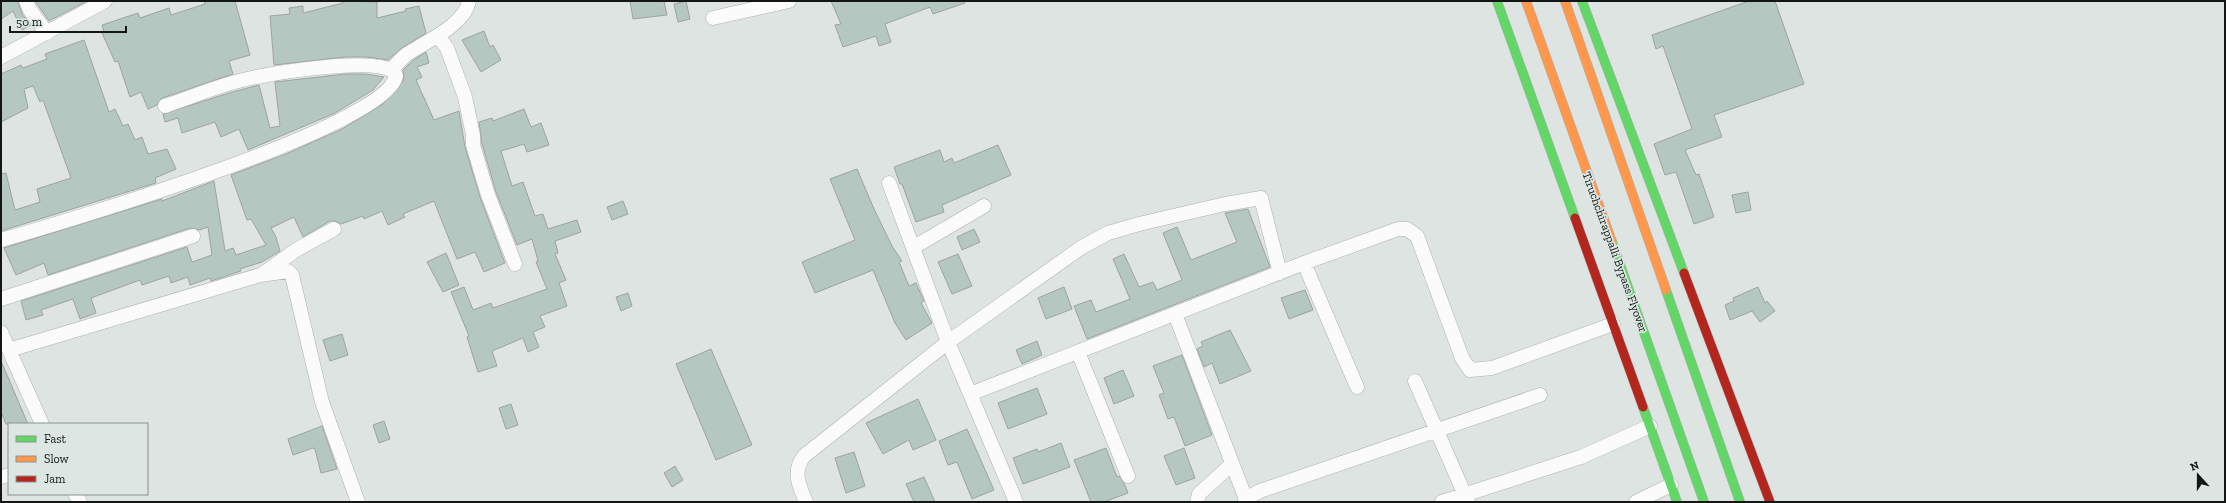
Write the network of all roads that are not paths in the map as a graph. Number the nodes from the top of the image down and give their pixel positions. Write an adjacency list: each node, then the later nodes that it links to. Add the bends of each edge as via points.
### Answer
1 (26, 1): 10 (street)
2 (105, 1): 10 (street)
3 (469, 1): 11 (street, via 462,16)
4 (789, 1): 9 (street)
5 (1497, 1): 27 (main road)
6 (1526, 1): 51 (main road, Tiruchchirappalli Bypass Flyover)
7 (1565, 1): 52 (main road)
8 (1582, 1): 53 (main road)
9 (713, 18)
10 (46, 33): 12 (street)
11 (438, 36): 13 (street, via 406,55); 22 (street, via 447,48 465,97 475,152 488,195)
12 (1, 57)
13 (391, 70): 14 (street, via 372,66 320,67 246,79); 19 (street, via 396,79 381,95 349,116 297,140 156,192)
14 (165, 106)
15 (889, 183): 20 (street)
16 (984, 206): 20 (street)
17 (334, 229): 24 (street, via 296,250)
18 (193, 236): 25 (street)
19 (1, 240)
20 (914, 247): 29 (street)
21 (1304, 263): 23 (street); 27 (street, via 1398,229 1407,229 1417,236 1462,358 1470,370 1492,368); 33 (street)
22 (515, 264)
23 (1280, 273): 26 (street); 29 (street, via 1261,198 1225,204 1108,232 1082,247)
24 (260, 275): 30 (street); 45 (street, via 286,270 292,275 322,402)
25 (1, 299)
26 (1175, 314): 31 (street); 39 (street)
27 (1613, 324): 37 (main road)
28 (1, 332): 30 (street)
29 (948, 342): 34 (street); 46 (street, via 804,456 797,468 797,475)
30 (9, 350): 36 (street)
31 (1078, 352): 34 (street); 40 (street)
32 (1416, 381): 38 (street)
33 (1357, 387)
34 (970, 394): 43 (street)
35 (1540, 395): 38 (street)
36 (42, 423)
37 (1650, 426): 41 (main road); 42 (street, via 1581,456)
38 (1437, 431): 42 (street); 44 (street, via 1260,491)
39 (1232, 464): 44 (street); 47 (street, via 1199,494)
40 (1128, 476)
41 (1671, 485): 49 (street); 50 (main road)
42 (1466, 499): 48 (street)
43 (1011, 501)
44 (1246, 501)
45 (358, 502)
46 (806, 502)
47 (1197, 502)
48 (1442, 502)
49 (1636, 502)
50 (1677, 502)
51 (1704, 502)
52 (1740, 502)
53 (1770, 502)

